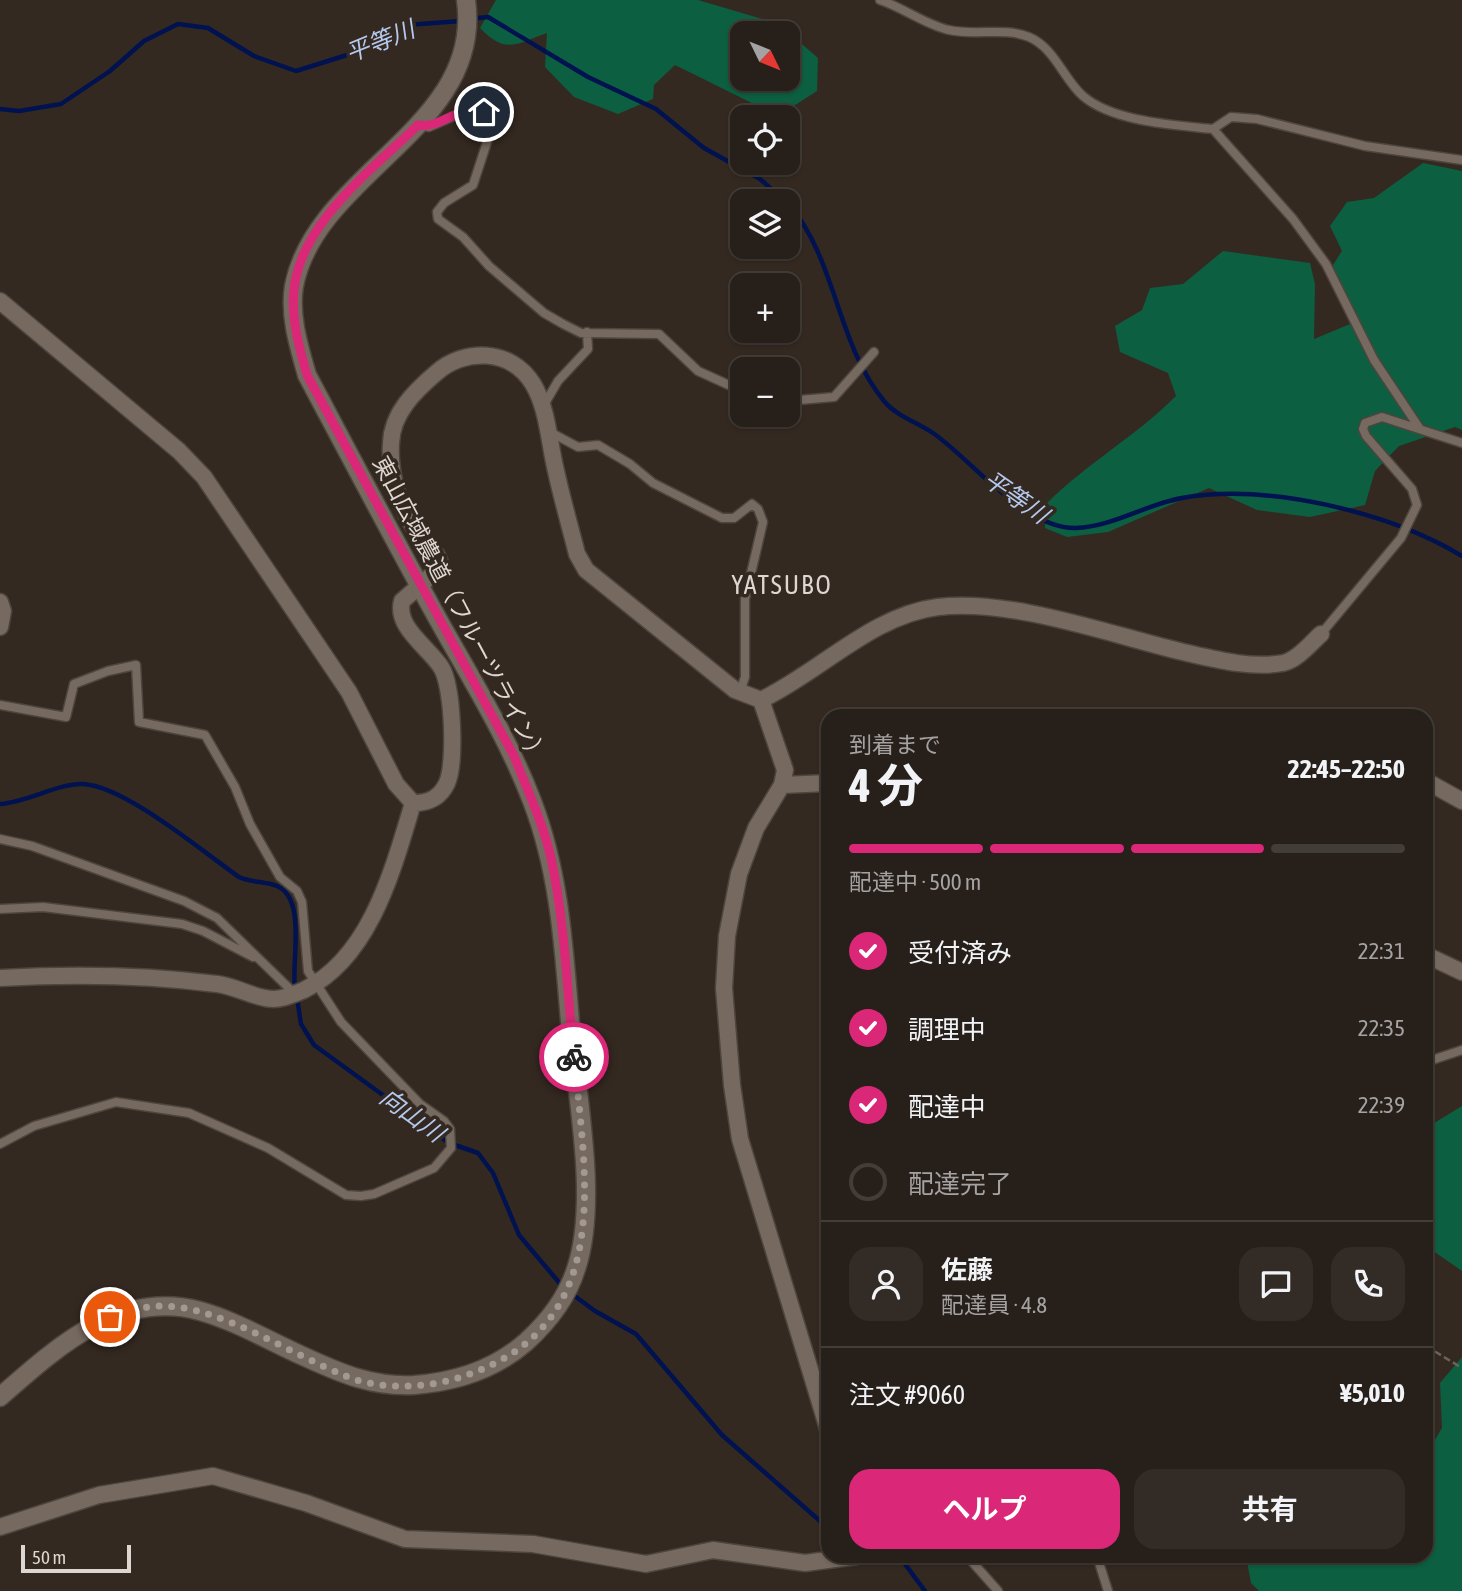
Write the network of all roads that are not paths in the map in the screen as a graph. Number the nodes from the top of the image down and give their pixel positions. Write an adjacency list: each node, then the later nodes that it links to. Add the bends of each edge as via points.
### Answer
1 (880, 0): 4 (lane, via 947,30 1013,32 1032,38 1083,96 1108,111)
2 (467, 5): 3 (street, 東山広域農道（フルーツライン）, via 465,42 455,74)
3 (418, 125): 7 (lane, via 429,127 472,108 484,112 490,120 489,134 473,185 444,203 438,219 544,313); 15 (street, 東山広域農道（フルーツライン）, via 332,209 312,236 300,264 294,302 307,375)
4 (1213, 129): 5 (lane, via 1231,117 1257,119 1365,146); 12 (lane, via 1293,219 1325,264 1374,360)
5 (1462, 160)
6 (0, 300): 26 (street, via 204,477 349,692 396,784)
7 (587, 332): 9 (lane, via 659,334 698,371); 11 (lane, via 588,349 558,381)
8 (872, 355): 10 (lane, via 834,397)
9 (730, 386)
10 (800, 400)
11 (542, 407): 13 (street); 15 (street, via 532,383 518,367 483,355 464,355 446,364 402,408 391,441 399,498 419,535 439,555 441,567)
12 (1420, 429): 14 (lane); 18 (lane, via 1382,417 1365,423 1363,429 1412,489 1417,505 1402,536)
13 (547, 430): 19 (street, via 577,554 586,570); 19 (lane, via 579,447 598,445 653,483 722,518 734,518 752,504 758,509 763,522 745,599)
14 (1462, 443)
15 (419, 586): 26 (street, via 402,601 400,609 404,622 442,668 450,687 451,762 448,781 439,795 427,803); 38 (street, 東山広域農道（フルーツライン）, via 514,756 550,856 562,922 584,1164 585,1221 575,1272 560,1304 512,1354 485,1369 453,1380 388,1386 350,1378 200,1311 161,1306 94,1323)
16 (0, 602): 17 (street)
17 (0, 627)
18 (1321, 635): 20 (street, via 1285,663 1258,664 1217,660 1028,614 938,607 902,615)
19 (740, 692): 20 (street)
20 (761, 700): 23 (street, via 785,770)
21 (0, 705): 33 (lane, via 66,717 74,684 136,666 139,722 205,735 280,877 298,891 308,971)
22 (821, 783): 23 (street)
23 (782, 785): 39 (street, via 756,828 738,874 724,988 740,1139)
24 (1433, 785): 25 (street)
25 (1462, 801)
26 (413, 803): 33 (street, via 370,922 350,953)
27 (0, 839): 30 (lane, via 32,846 184,901 217,918)
28 (0, 909): 30 (lane, via 43,907 182,924)
29 (1433, 958): 31 (street)
30 (262, 961): 34 (lane)
31 (1462, 972)
32 (0, 978): 34 (street, via 117,976 220,984 274,999)
33 (316, 984): 34 (street); 37 (lane, via 341,1022 450,1129 451,1148 434,1168 374,1194 346,1195 268,1148 189,1113 116,1102 34,1126)
34 (295, 994)
35 (1462, 1050): 36 (lane)
36 (1433, 1060)
37 (0, 1143)
38 (0, 1397)
39 (821, 1406)
40 (0, 1527): 41 (street, via 99,1495 213,1476 405,1539 533,1544 646,1564 713,1550 805,1563)
41 (821, 1561)
42 (973, 1563): 44 (lane)
43 (1099, 1563): 45 (lane)
44 (998, 1591)
45 (1108, 1591)

